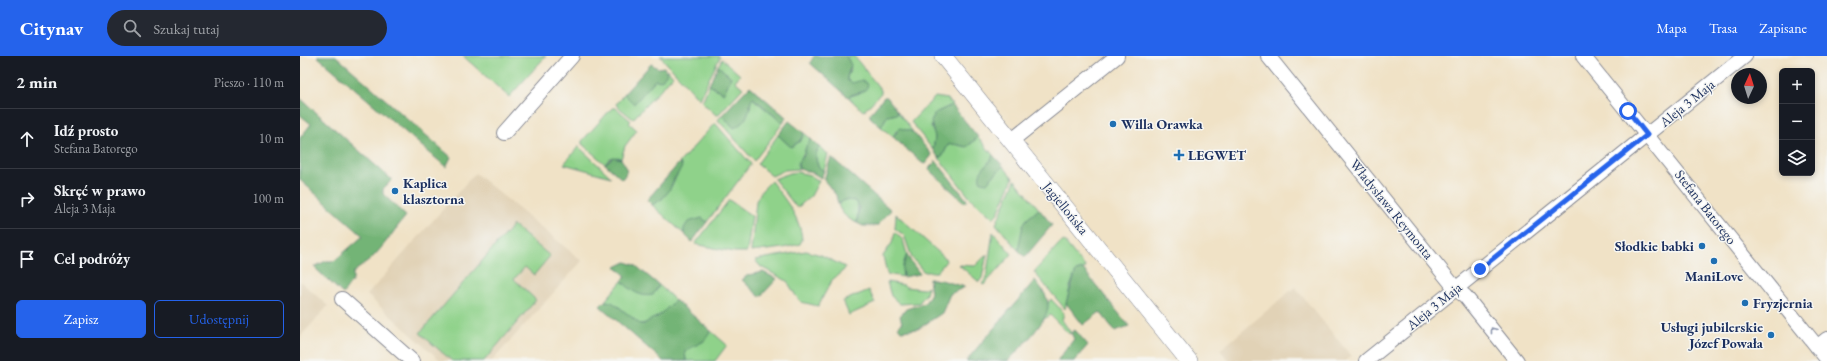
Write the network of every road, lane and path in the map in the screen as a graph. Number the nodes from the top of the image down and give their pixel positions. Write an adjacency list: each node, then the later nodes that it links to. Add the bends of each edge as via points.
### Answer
1 (572, 56): 7 (street)
2 (943, 56): 9 (street, Jagiellońska)
3 (1117, 56): 9 (street)
4 (1268, 56): 10 (street, Władysława Reymonta)
5 (1584, 56): 8 (street, Stefana Batorego)
6 (1745, 56): 8 (street, Aleja 3 Maja)
7 (504, 133)
8 (1647, 135): 10 (street, Aleja 3 Maja); 12 (street, Stefana Batorego)
9 (1011, 141): 15 (street, Jagiellońska)
10 (1456, 289): 16 (street, Aleja 3 Maja); 17 (street, Władysława Reymonta, one-way to 10, via 1465,296)
11 (342, 299): 14 (street)
12 (1822, 343): 13 (street, Stefana Batorego)
13 (1827, 359)
14 (412, 361)
15 (1189, 361)
16 (1366, 361)
17 (1517, 361)

